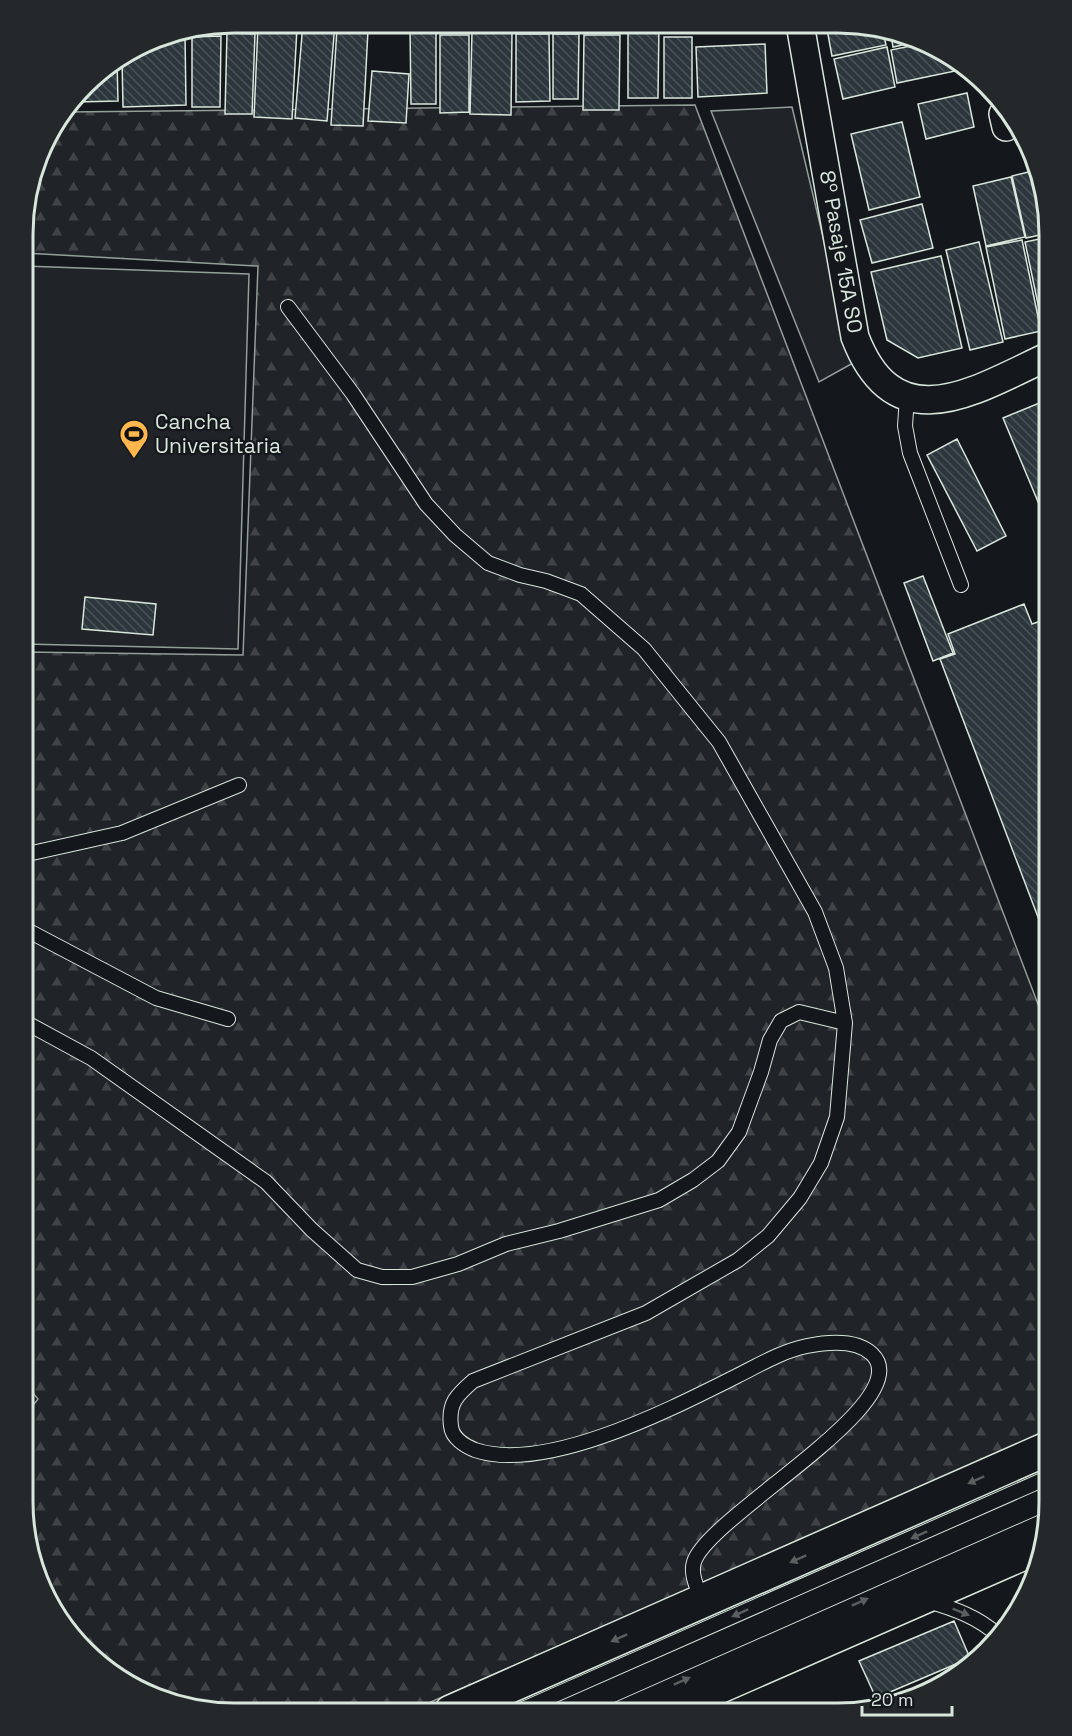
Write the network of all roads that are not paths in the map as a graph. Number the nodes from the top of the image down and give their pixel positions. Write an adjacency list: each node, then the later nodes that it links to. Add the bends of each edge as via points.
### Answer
1 (802, 33): 4 (street, 8º Pasaje 15A SO, via 855,337 863,359 875,374)
2 (288, 307): 10 (lane, via 346,384 426,504 455,536 488,562 581,594 644,650 719,742 815,912 836,968)
3 (1039, 361): 4 (street, 8º Pasaje 15A SO, via 969,393 926,402)
4 (908, 397): 5 (lane, via 906,426 910,453)
5 (961, 585)
6 (239, 785): 7 (lane, via 122,833)
7 (33, 853)
8 (33, 933): 9 (lane, via 156,998)
9 (228, 1019)
10 (845, 1023): 11 (lane, via 799,1012 781,1021 770,1040 739,1132 718,1161 659,1200 560,1232 506,1244 412,1277 382,1277 357,1270 266,1182 91,1058); 17 (lane, via 837,1118 824,1154 800,1198 768,1236 738,1260 646,1313 474,1381 456,1396 449,1410 451,1430 465,1446 487,1454 526,1453 562,1448 610,1433 807,1346 860,1345 874,1355 879,1371 876,1389 858,1412 836,1435 737,1512 700,1548 692,1569)
11 (33, 1026)
12 (1039, 1452): 17 (main road, one-way to 17)
13 (1039, 1481): 20 (lane, one-way to 20)
14 (1038, 1524): 21 (lane, one-way to 14)
15 (1033, 1549): 16 (main road)
16 (918, 1597): 18 (lane, one-way to 18, via 963,1611); 22 (main road)
17 (702, 1601): 19 (main road, one-way to 19)
18 (992, 1630)
19 (471, 1703)
20 (537, 1703)
21 (632, 1703)
22 (681, 1703)

